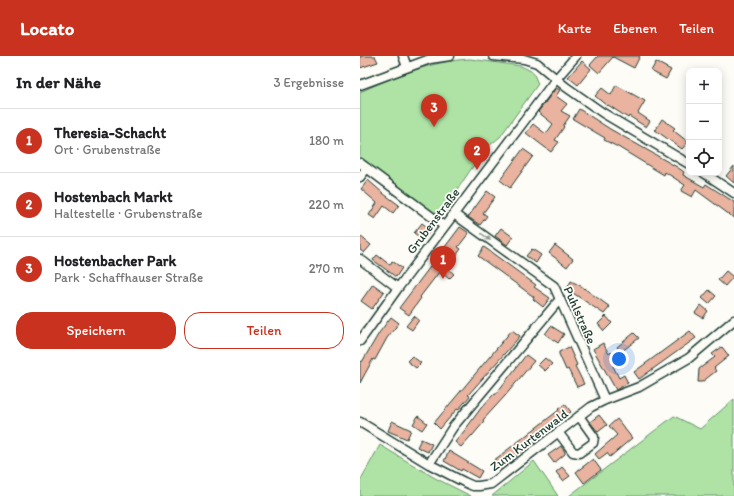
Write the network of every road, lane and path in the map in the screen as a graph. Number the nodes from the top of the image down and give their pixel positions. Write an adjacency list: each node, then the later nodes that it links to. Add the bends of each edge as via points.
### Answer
1 (403, 56): 5 (street)
2 (450, 56): 5 (street, via 430,59)
3 (493, 56): 6 (street, via 531,61)
4 (576, 56): 6 (street, Grubenstraße)
5 (407, 67): 7 (street)
6 (556, 79): 8 (street, via 603,113); 14 (street, Grubenstraße)
7 (360, 85)
8 (686, 162)
9 (360, 163): 10 (street)
10 (367, 168): 12 (street); 15 (street)
11 (708, 176): 13 (street)
12 (360, 177)
13 (734, 193)
14 (454, 214): 15 (street, Grubenstraße); 18 (street, Puhlstraße, one-way to 18, via 554,286)
15 (444, 226): 17 (street, Grubenstraße)
16 (360, 259): 17 (street)
17 (398, 288): 20 (street, Grubenstraße)
18 (560, 299): 21 (street, Puhlstraße); 25 (street, via 453,427)
19 (734, 320): 21 (street, Zum Kurtenwald, via 689,358 639,387)
20 (360, 341)
21 (605, 400): 22 (street, Zum Kurtenwald)
22 (579, 416): 24 (street, Zum Kurtenwald); 24 (street, via 594,437 593,443 579,453 573,452)
23 (360, 422): 25 (street, Zum Kurtenwald)
24 (558, 432): 25 (street, Zum Kurtenwald, via 491,484 473,486)
25 (429, 464)

